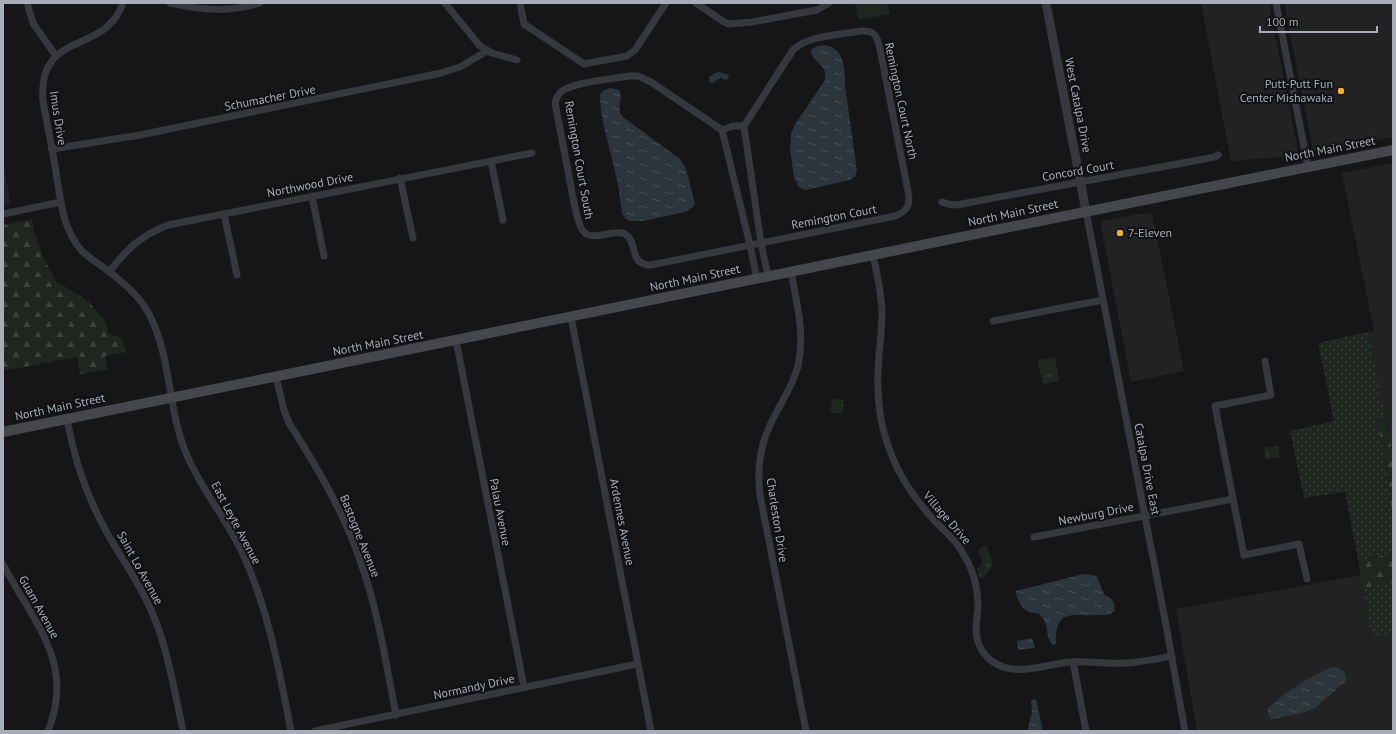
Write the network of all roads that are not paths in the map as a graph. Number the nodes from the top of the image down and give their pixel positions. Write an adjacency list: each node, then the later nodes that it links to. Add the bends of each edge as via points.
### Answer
1 (123, 3): 13 (street, Imus Drive, via 106,29)
2 (170, 3): 3 (street, via 217,10)
3 (260, 3)
4 (445, 3): 12 (street)
5 (520, 3): 6 (street, via 524,24 584,64 627,56 635,50)
6 (666, 3)
7 (696, 3): 8 (street, via 729,24 817,10)
8 (829, 3)
9 (1046, 3): 24 (street, West Catalpa Drive)
10 (1276, 3): 22 (street)
11 (28, 6): 13 (street, via 33,23)
12 (487, 51): 14 (street); 17 (street, Schumacher Drive, via 460,67 441,73 155,132)
13 (56, 56): 17 (street, Imus Drive, via 47,66 42,89)
14 (517, 60)
15 (744, 126): 16 (street); 28 (street, Remington Court North, via 799,44 814,39 867,31 873,33 880,49 910,200); 34 (street)
16 (722, 130): 35 (street); 38 (street, Remington Court South, via 638,76 568,88 557,96 555,103 578,222 584,233 589,236 619,232 624,234 631,240 636,259)
17 (52, 149): 26 (street, Imus Drive)
18 (1393, 150): 22 (main road, North Main Street)
19 (532, 152): 21 (street, Northwood Drive)
20 (1218, 155): 24 (street, Concord Court)
21 (491, 161): 23 (street, Northwood Drive); 32 (street)
22 (1308, 167): 29 (main road, North Main Street)
23 (400, 178): 25 (street, Northwood Drive); 33 (street)
24 (1080, 181): 27 (street, Concord Court, via 956,205); 29 (street, West Catalpa Drive)
25 (312, 196): 31 (street, Northwood Drive); 37 (street)
26 (61, 202): 30 (street); 39 (street, Imus Drive, via 67,226 76,243)
27 (942, 202)
28 (908, 205): 34 (street, Remington Court, via 901,214 895,216)
29 (1086, 211): 36 (main road, North Main Street); 44 (street, Catalpa Drive East)
30 (3, 214)
31 (224, 214): 39 (street, Northwood Drive, via 179,222 155,230 135,243); 41 (street)
32 (503, 220)
33 (413, 238)
34 (761, 243): 35 (street, Remington Court); 42 (street)
35 (750, 245): 38 (street, Remington Court); 43 (street)
36 (873, 255): 40 (main road, North Main Street); 59 (street, Village Drive, via 882,313 878,403 887,443 897,468 911,492 955,541 970,566 977,590 978,644 991,660 1007,668 1026,669)
37 (324, 256)
38 (646, 265)
39 (109, 272): 50 (street, East Leyte Avenue, via 134,293 150,316 160,344)
40 (791, 272): 42 (main road, North Main Street); 68 (street, Charleston Drive, via 800,320 798,366 789,390 766,434 759,462 759,487)
41 (237, 275)
42 (768, 276): 43 (main road, North Main Street)
43 (757, 278): 45 (main road, North Main Street)
44 (1103, 300): 46 (street); 54 (street, Catalpa Drive East)
45 (571, 317): 47 (main road, North Main Street); 60 (street, Ardennes Avenue)
46 (993, 322)
47 (456, 340): 49 (main road, North Main Street); 61 (street, Palau Avenue)
48 (1265, 361): 53 (street, via 1271,395 1215,406)
49 (276, 377): 50 (main road, North Main Street); 62 (street, Bastogne Avenue, via 286,417 332,494 360,560 372,597)
50 (171, 398): 51 (main road, North Main Street); 65 (street, East Leyte Avenue, via 186,454 240,548 256,587 270,629)
51 (67, 419): 52 (main road, North Main Street); 64 (street, Saint Lo Avenue, via 77,464 90,497 106,531 142,591 158,627 170,667)
52 (3, 432)
53 (1233, 499): 54 (street, Newburg Drive); 57 (street, via 1244,555 1299,544)
54 (1145, 516): 55 (street, Newburg Drive); 58 (street, Catalpa Drive East)
55 (1034, 537)
56 (3, 564): 63 (street, Guam Avenue, via 41,629 53,657 57,679 55,710)
57 (1307, 578)
58 (1172, 656): 59 (street, Village Drive, via 1122,664); 70 (street, Catalpa Drive East)
59 (1073, 662): 69 (street)
60 (637, 664): 61 (street, Normandy Drive); 67 (street, Ardennes Avenue)
61 (524, 687): 62 (street, Normandy Drive)
62 (396, 715): 66 (street, Normandy Drive)
63 (48, 731)
64 (183, 731)
65 (291, 731)
66 (315, 731)
67 (651, 731)
68 (806, 731)
69 (1086, 731)
70 (1184, 731)

